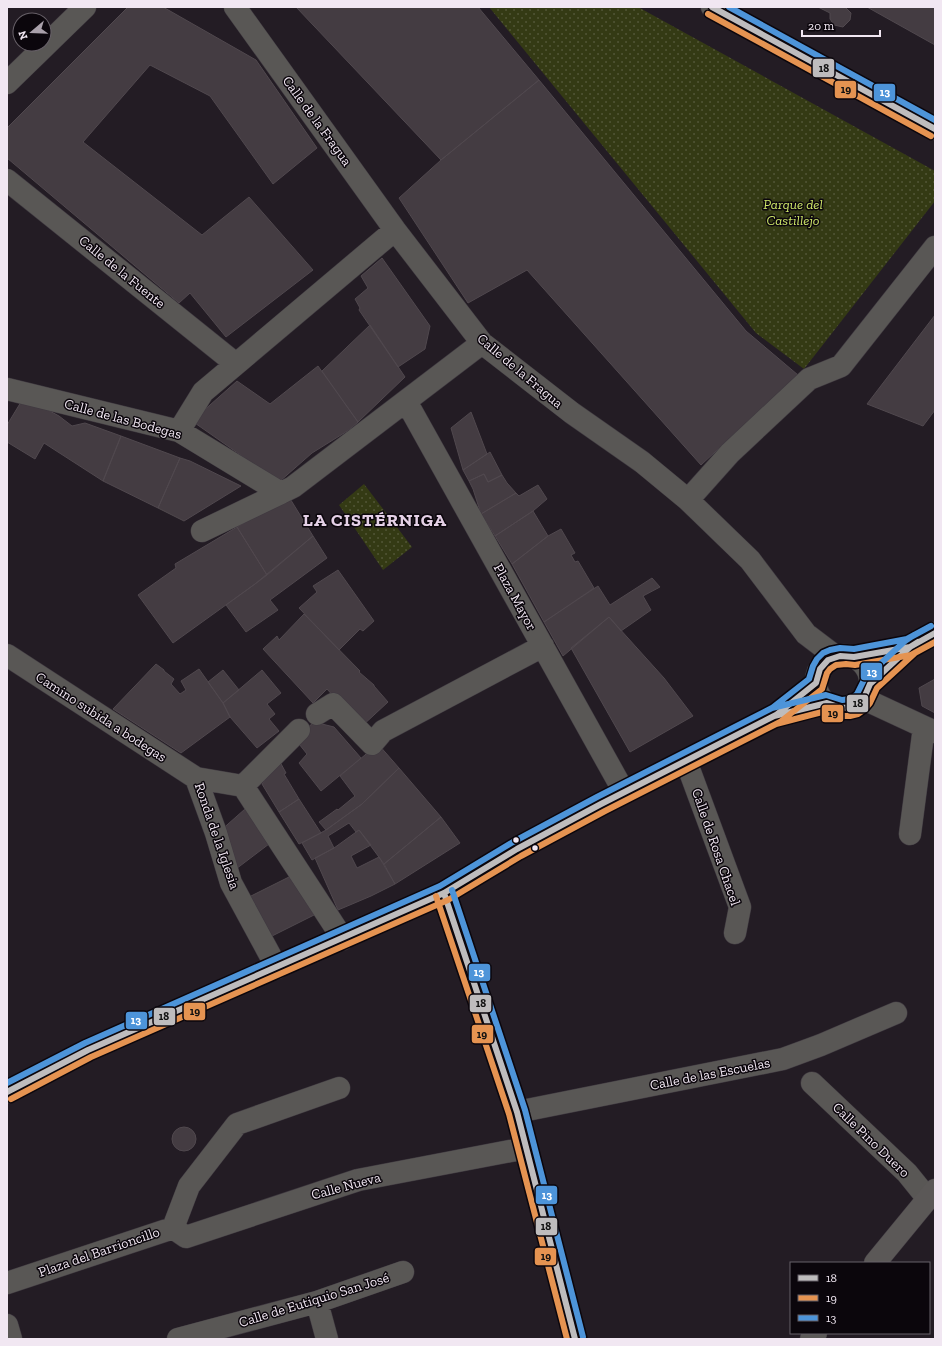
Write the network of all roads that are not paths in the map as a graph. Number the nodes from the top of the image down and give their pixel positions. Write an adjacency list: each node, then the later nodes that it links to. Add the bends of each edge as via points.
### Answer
1 (85, 7): 4 (street)
2 (712, 7): 5 (street)
3 (242, 10): 7 (street, Calle de la Fragua)
4 (7, 83)
5 (935, 129)
6 (7, 180): 10 (street, Calle de la Fuente)
7 (395, 230): 9 (street, Calle de la Fragua); 10 (street)
8 (935, 247): 15 (street, via 841,366 809,379 730,453)
9 (482, 343): 12 (street); 15 (street, Calle de la Fragua, via 572,413 642,462)
10 (236, 364): 13 (street, via 203,392)
11 (7, 389): 13 (street, Calle de las Bodegas)
12 (406, 401): 14 (street, via 293,487); 18 (street, Plaza Mayor)
13 (179, 431): 14 (street, Calle de las Bodegas)
14 (281, 493): 16 (street)
15 (688, 500): 21 (street, Calle de la Fragua, via 750,560)
16 (202, 531)
17 (935, 633): 19 (street)
18 (543, 646): 24 (street, via 383,731 372,744 333,704); 31 (street, Plaza Mayor)
19 (910, 647): 21 (street); 22 (street)
20 (7, 655): 29 (street, Camino subida a bodegas)
21 (831, 666): 22 (street, via 861,662 869,676); 23 (street, via 821,698); 25 (street)
22 (867, 692): 23 (street, via 855,706 848,708 841,709); 27 (street)
23 (827, 703): 25 (street)
24 (317, 714)
25 (776, 715): 28 (street)
26 (299, 730): 30 (street)
27 (930, 730): 32 (street)
28 (686, 761): 31 (street); 34 (street, Calle de Rosa Chacel, via 740,907)
29 (196, 778): 30 (street, Ronda de la Iglesia); 36 (street, Ronda de la Iglesia, via 231,883)
30 (243, 786): 35 (street)
31 (624, 792): 33 (street, via 516,849)
32 (910, 834)
33 (444, 893): 35 (street); 41 (street)
34 (735, 933)
35 (343, 939): 36 (street)
36 (277, 968): 40 (street, via 88,1050)
37 (896, 1013): 41 (street, Calle de las Escuelas, via 783,1059)
38 (812, 1083): 43 (street, Calle Pino Duero)
39 (339, 1088): 44 (street, Plaza del Barrioncillo, via 237,1124 189,1186)
40 (7, 1092)
41 (516, 1112): 42 (street)
42 (526, 1148): 44 (street, Calle Nueva, via 358,1180 186,1237); 53 (street)
43 (932, 1195): 45 (main road)
44 (172, 1228): 47 (street, Plaza del Barrioncillo)
45 (875, 1262)
46 (403, 1272): 48 (street, Calle de Eutiquio San José)
47 (7, 1283)
48 (317, 1302): 51 (street, Calle de Eutiquio San José); 52 (street)
49 (7, 1325): 50 (street)
50 (11, 1339)
51 (178, 1339)
52 (327, 1339)
53 (575, 1339)

